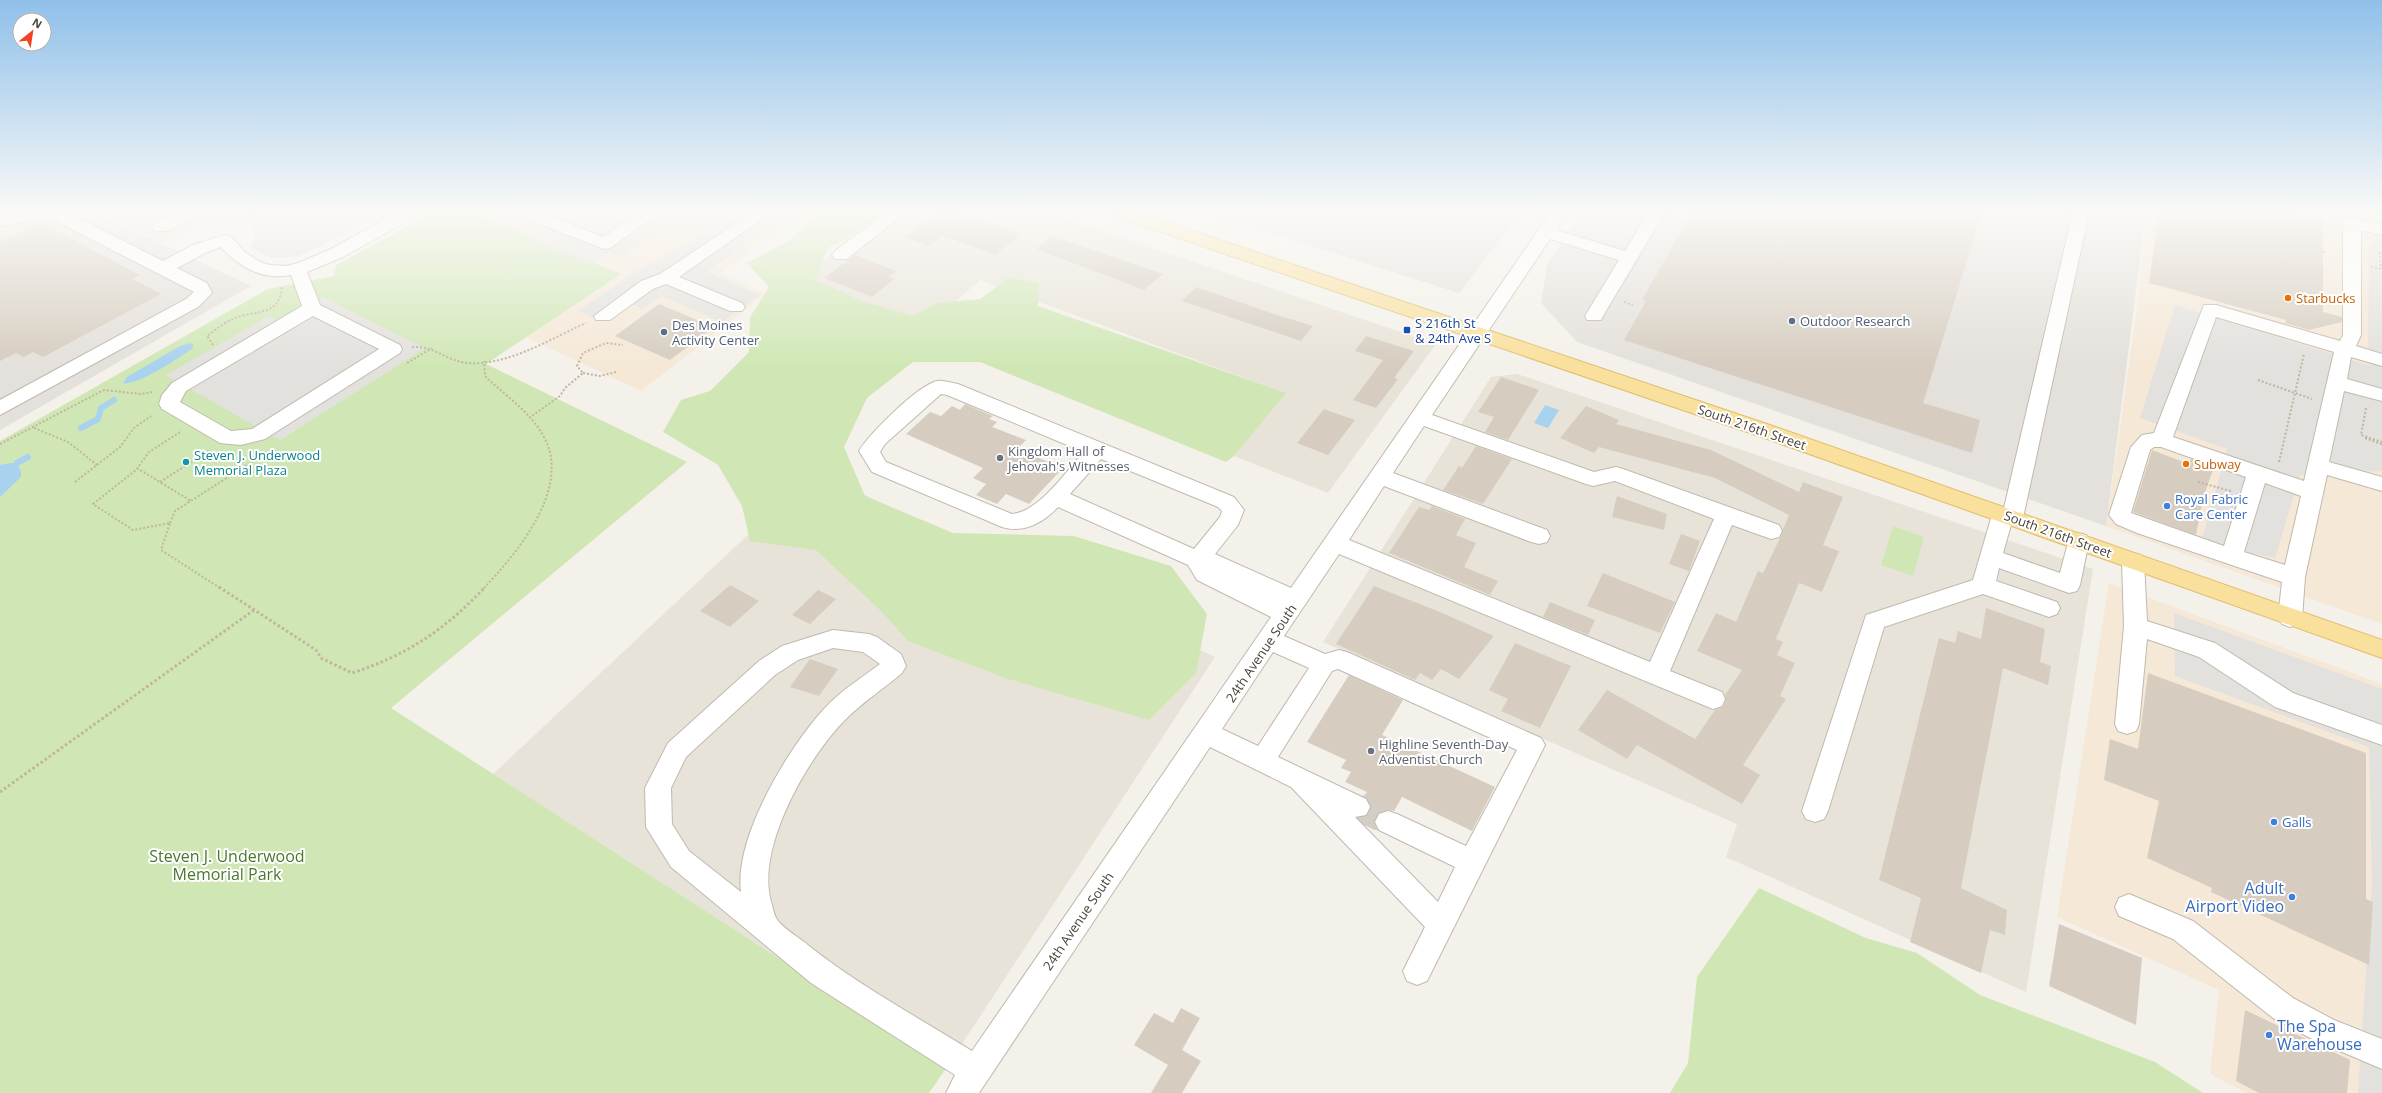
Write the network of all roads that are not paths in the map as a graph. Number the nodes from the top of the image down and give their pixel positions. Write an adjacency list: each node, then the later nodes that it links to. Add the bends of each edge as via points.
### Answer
1 (154, 263): 11 (street)
2 (174, 263): 11 (street)
3 (249, 263): 12 (street, via 281,272)
4 (317, 263): 12 (street)
5 (688, 263): 13 (street)
6 (1272, 263): 18 (main road, South 216th Street)
7 (1525, 263): 18 (street, 24th Avenue South)
8 (1626, 263): 17 (street)
9 (2069, 263): 34 (street)
10 (2352, 263): 19 (street, via 2352,336)
11 (164, 268): 23 (street, via 201,287 203,293 192,303)
12 (298, 270): 15 (street)
13 (666, 278): 14 (street); 16 (street, via 647,285)
14 (736, 307)
15 (312, 308): 15 (street, via 179,387 172,395 170,404 227,438 258,434 393,349)
16 (603, 316)
17 (1594, 316)
18 (1478, 332): 24 (street, 24th Avenue South); 34 (main road, South 216th Street)
19 (2346, 349): 20 (street); 21 (street); 25 (street, via 2210,309)
20 (2382, 360)
21 (2336, 382): 22 (street); 27 (street)
22 (2382, 395)
23 (0, 408)
24 (1421, 418): 29 (street, 24th Avenue South); 33 (street, via 1593,479 1616,474)
25 (2162, 440): 28 (street); 39 (street, via 2148,440 2141,447 2120,515 2168,537)
26 (1098, 450): 32 (street); 32 (street, via 951,389 939,387 930,391 878,440 870,451 879,467 1010,522 1026,520 1042,511); 41 (street, via 1226,502 1233,510 1230,520)
27 (2319, 466): 30 (street); 31 (street)
28 (2258, 474): 31 (street); 39 (street)
29 (1381, 477): 36 (street); 38 (street, 24th Avenue South)
30 (2382, 484)
31 (2313, 492): 43 (street)
32 (1056, 497): 41 (street)
33 (1726, 515): 35 (street); 52 (street)
34 (2007, 516): 37 (main road, South 216th Street); 40 (street)
35 (1772, 531)
36 (1539, 536)
37 (2078, 541): 40 (street, via 2069,585); 42 (main road, South 216th Street)
38 (1335, 543): 45 (street, 24th Avenue South); 52 (street)
39 (2232, 555): 43 (street)
40 (1991, 557): 44 (street)
41 (1198, 560): 45 (street, via 1205,574)
42 (2133, 561): 47 (main road, South 216th Street); 48 (street)
43 (2294, 577): 47 (street)
44 (1984, 585): 46 (street); 60 (street, via 1874,621)
45 (1292, 607): 49 (street, 24th Avenue South)
46 (2049, 608)
47 (2290, 618): 50 (main road, South 216th Street)
48 (2136, 626): 54 (street); 56 (street, via 2207,650 2284,700)
49 (1269, 640): 51 (street); 55 (street, 24th Avenue South)
50 (2382, 649)
51 (1324, 664): 57 (street); 62 (street, via 1339,659 1532,745)
52 (1656, 675): 53 (street)
53 (1713, 699)
54 (2127, 724)
55 (1206, 734): 57 (street); 68 (street, 24th Avenue South)
56 (2382, 735)
57 (1262, 761): 58 (street)
58 (1300, 779): 59 (street); 64 (street)
59 (1357, 807)
60 (1815, 811)
61 (1388, 822): 62 (street)
62 (1472, 862): 64 (street)
63 (2129, 907): 67 (street, via 2189,934 2283,1008 2324,1030)
64 (1441, 924): 66 (street)
65 (766, 926): 65 (street, via 680,859 659,827 658,788 678,750 767,668 790,654 822,642 869,642 894,661 894,666 851,698 832,717 787,778 764,830 754,883); 68 (street, via 821,973)
66 (1417, 971)
67 (2382, 1054)
68 (976, 1071): 69 (street, 24th Avenue South)
69 (961, 1093)

